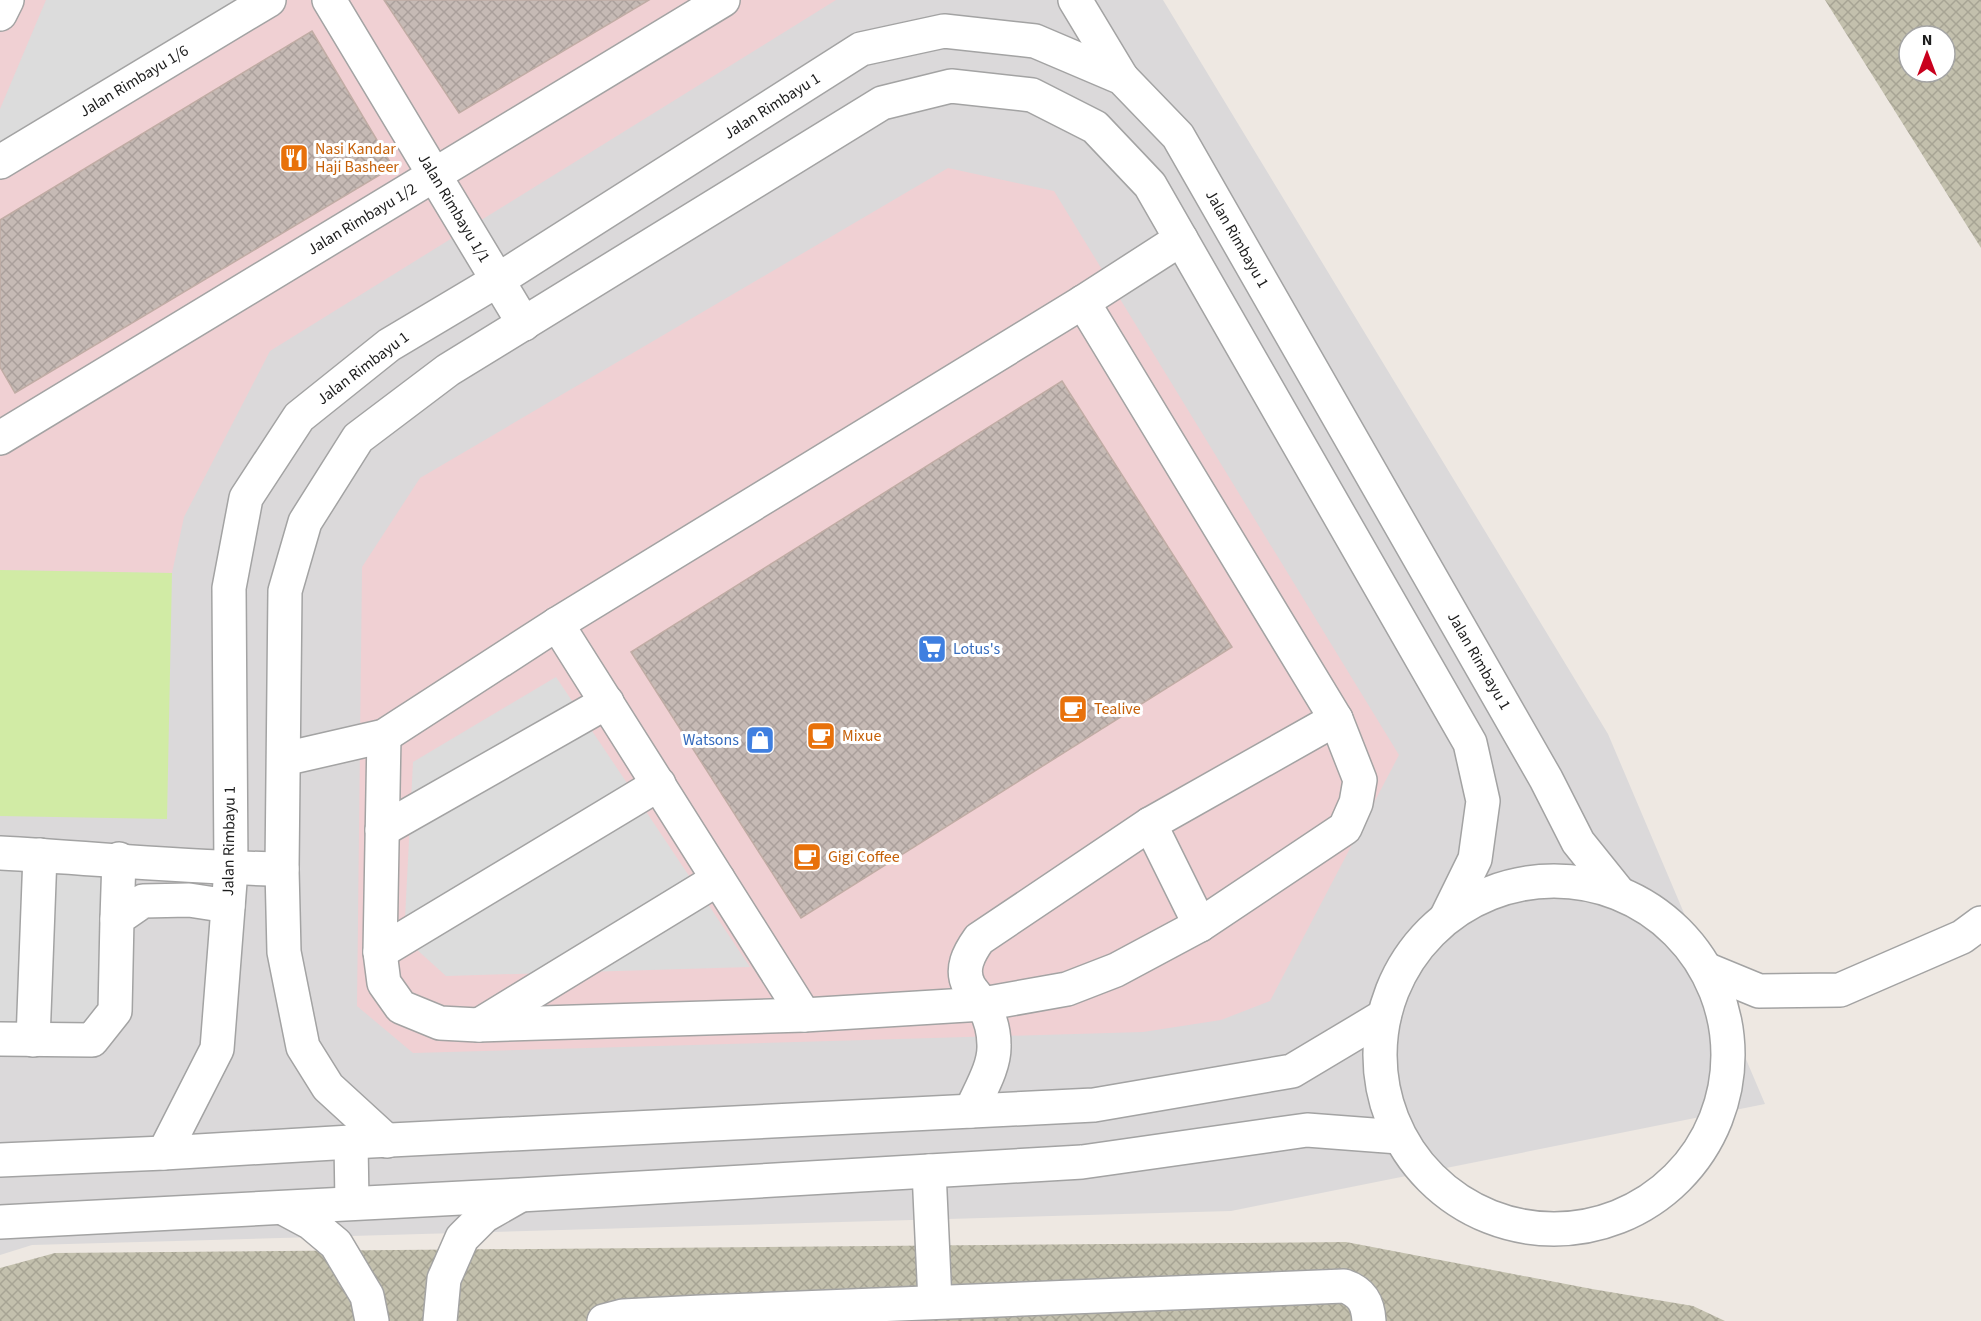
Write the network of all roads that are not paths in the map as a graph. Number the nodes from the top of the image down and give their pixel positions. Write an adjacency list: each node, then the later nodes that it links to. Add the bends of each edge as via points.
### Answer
1 (7, 0): 6 (street)
2 (269, 0): 8 (street, Jalan Rimbayu 1/6)
3 (329, 0): 9 (street, Jalan Rimbayu 1/1)
4 (723, 0): 9 (street, Jalan Rimbayu 1/2)
5 (1075, 0): 7 (street)
6 (0, 14)
7 (1122, 78): 11 (street, Jalan Rimbayu 1, via 1035,41 944,31 861,49); 29 (street, Jalan Rimbayu 1, via 1178,136 1540,768 1578,842)
8 (0, 162)
9 (435, 175): 11 (street, Jalan Rimbayu 1/1); 14 (street, Jalan Rimbayu 1/2)
10 (1181, 239): 12 (street); 13 (street, via 1150,184 1095,127 1032,95 951,86 882,104); 31 (street, via 1470,743 1483,801 1475,859)
11 (498, 280): 13 (street, Jalan Rimbayu 1/1); 26 (street, Jalan Rimbayu 1, via 389,345 300,417 246,498 229,588)
12 (1083, 302): 15 (street); 17 (street)
13 (524, 324): 19 (street, via 448,370 358,438 304,522 285,591)
14 (0, 438)
15 (557, 624): 16 (street); 18 (street)
16 (607, 702): 20 (street); 22 (street)
17 (1336, 719): 21 (street); 34 (street, via 1360,780 1356,803 1345,828)
18 (384, 736): 19 (street); 22 (street)
19 (284, 759): 27 (street)
20 (658, 784): 28 (street); 35 (street)
21 (1150, 824): 34 (street); 37 (street, via 979,939 969,952 965,968 968,985)
22 (382, 830): 35 (street)
23 (0, 853): 24 (street)
24 (40, 855): 25 (street); 42 (street)
25 (119, 859): 26 (street); 32 (street)
26 (231, 869): 27 (street); 30 (street, Jalan Rimbayu 1)
27 (282, 869): 45 (street, via 284,952 303,1047 328,1087)
28 (718, 879): 38 (street); 40 (street)
29 (1619, 892): 31 (street, via 1560,881 1501,889); 36 (street, via 1670,923)
30 (228, 906): 32 (street, via 189,900 143,901); 47 (street, Jalan Rimbayu 1, via 217,1049)
31 (1448, 916): 39 (street, via 1407,960)
32 (117, 919): 42 (street, via 115,1011 92,1040)
33 (1981, 923): 36 (street, via 1962,937 1840,990 1759,991)
34 (1200, 925): 37 (street, via 1116,970 1067,989)
35 (380, 952): 40 (street, via 384,983 401,1007 440,1023)
36 (1708, 970): 44 (street, via 1728,1026 1727,1079 1714,1127 1692,1164 1660,1194 1623,1215 1581,1227 1560,1228 1496,1219 1458,1200 1425,1172)
37 (983, 1004): 38 (street); 43 (street, via 991,1023 993,1059)
38 (804, 1015): 40 (street)
39 (1384, 1016): 43 (street, via 1292,1071 1094,1105); 44 (street, via 1379,1057 1384,1098)
40 (478, 1025)
41 (0, 1039): 42 (street)
42 (33, 1040)
43 (971, 1111): 45 (street)
44 (1400, 1137): 49 (street, via 1306,1130 1082,1162)
45 (387, 1141): 46 (street)
46 (351, 1142): 47 (street); 51 (street)
47 (164, 1154): 48 (street)
48 (0, 1160)
49 (929, 1171): 50 (street); 54 (street)
50 (520, 1195): 51 (street); 56 (street, via 484,1216 462,1238 444,1279)
51 (352, 1203): 52 (street)
52 (283, 1208): 53 (street); 55 (street, via 312,1223 336,1244 367,1296)
53 (0, 1222)
54 (935, 1302): 57 (street, via 634,1316); 58 (street, via 1344,1286 1365,1300)
55 (372, 1321)
56 (440, 1321)
57 (604, 1321)
58 (1369, 1321)

